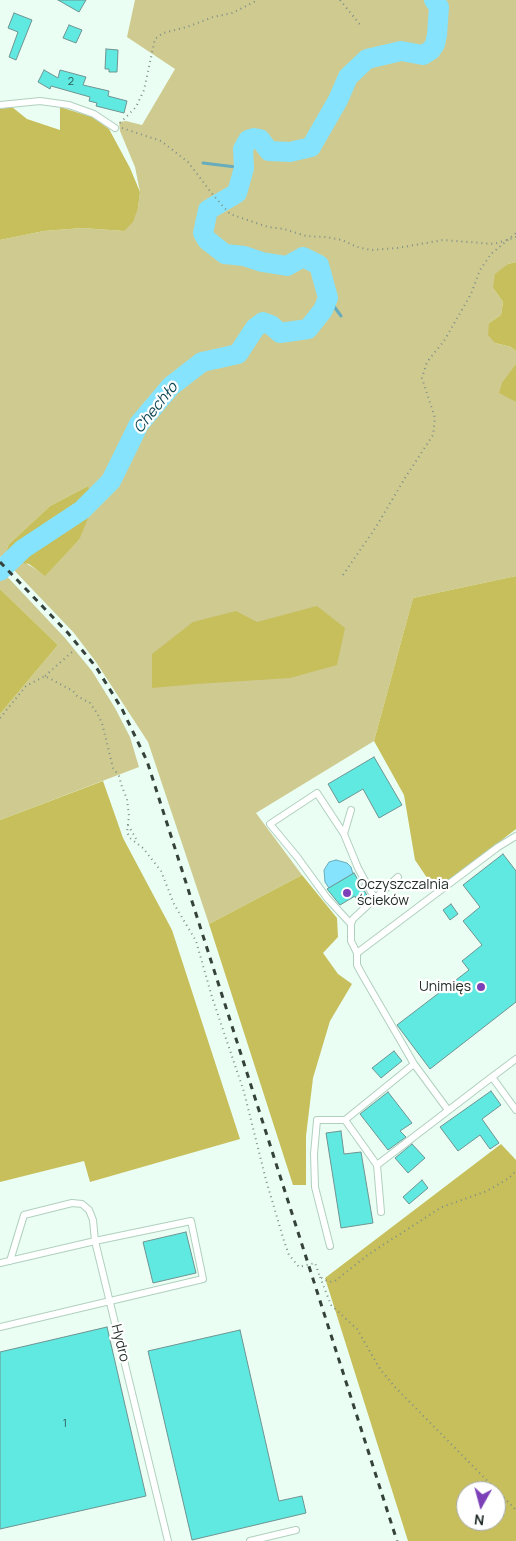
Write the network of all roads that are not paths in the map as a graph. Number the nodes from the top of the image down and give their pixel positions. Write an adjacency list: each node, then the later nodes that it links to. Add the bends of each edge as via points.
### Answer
1 (0, 105): 2 (lane, via 40,101 69,105 94,114)
2 (115, 128)
3 (351, 810): 4 (lane)
4 (344, 834): 7 (lane); 8 (lane, via 317,793 270,824)
5 (516, 836): 9 (lane)
6 (398, 877): 7 (lane)
7 (375, 898): 8 (lane)
8 (351, 924): 9 (lane, via 351,941)
9 (357, 953): 11 (lane, via 357,965)
10 (516, 1059): 12 (lane)
11 (414, 1064): 13 (lane); 15 (lane)
12 (492, 1077): 13 (lane); 14 (lane)
13 (448, 1110): 16 (lane)
14 (516, 1110)
15 (345, 1120): 16 (lane); 19 (lane, via 317,1120 315,1187)
16 (377, 1165): 17 (lane)
17 (382, 1212)
18 (96, 1241): 20 (lane); 20 (lane, Hydro, via 89,1210 82,1204 72,1203 24,1215); 22 (lane, Hydro); 22 (lane, via 191,1221 203,1279)
19 (330, 1246)
20 (10, 1261): 21 (lane)
21 (0, 1263)
22 (110, 1300): 23 (lane); 25 (lane, Hydro)
23 (0, 1327)
24 (296, 1530): 26 (lane)
25 (168, 1541)
26 (250, 1541)

